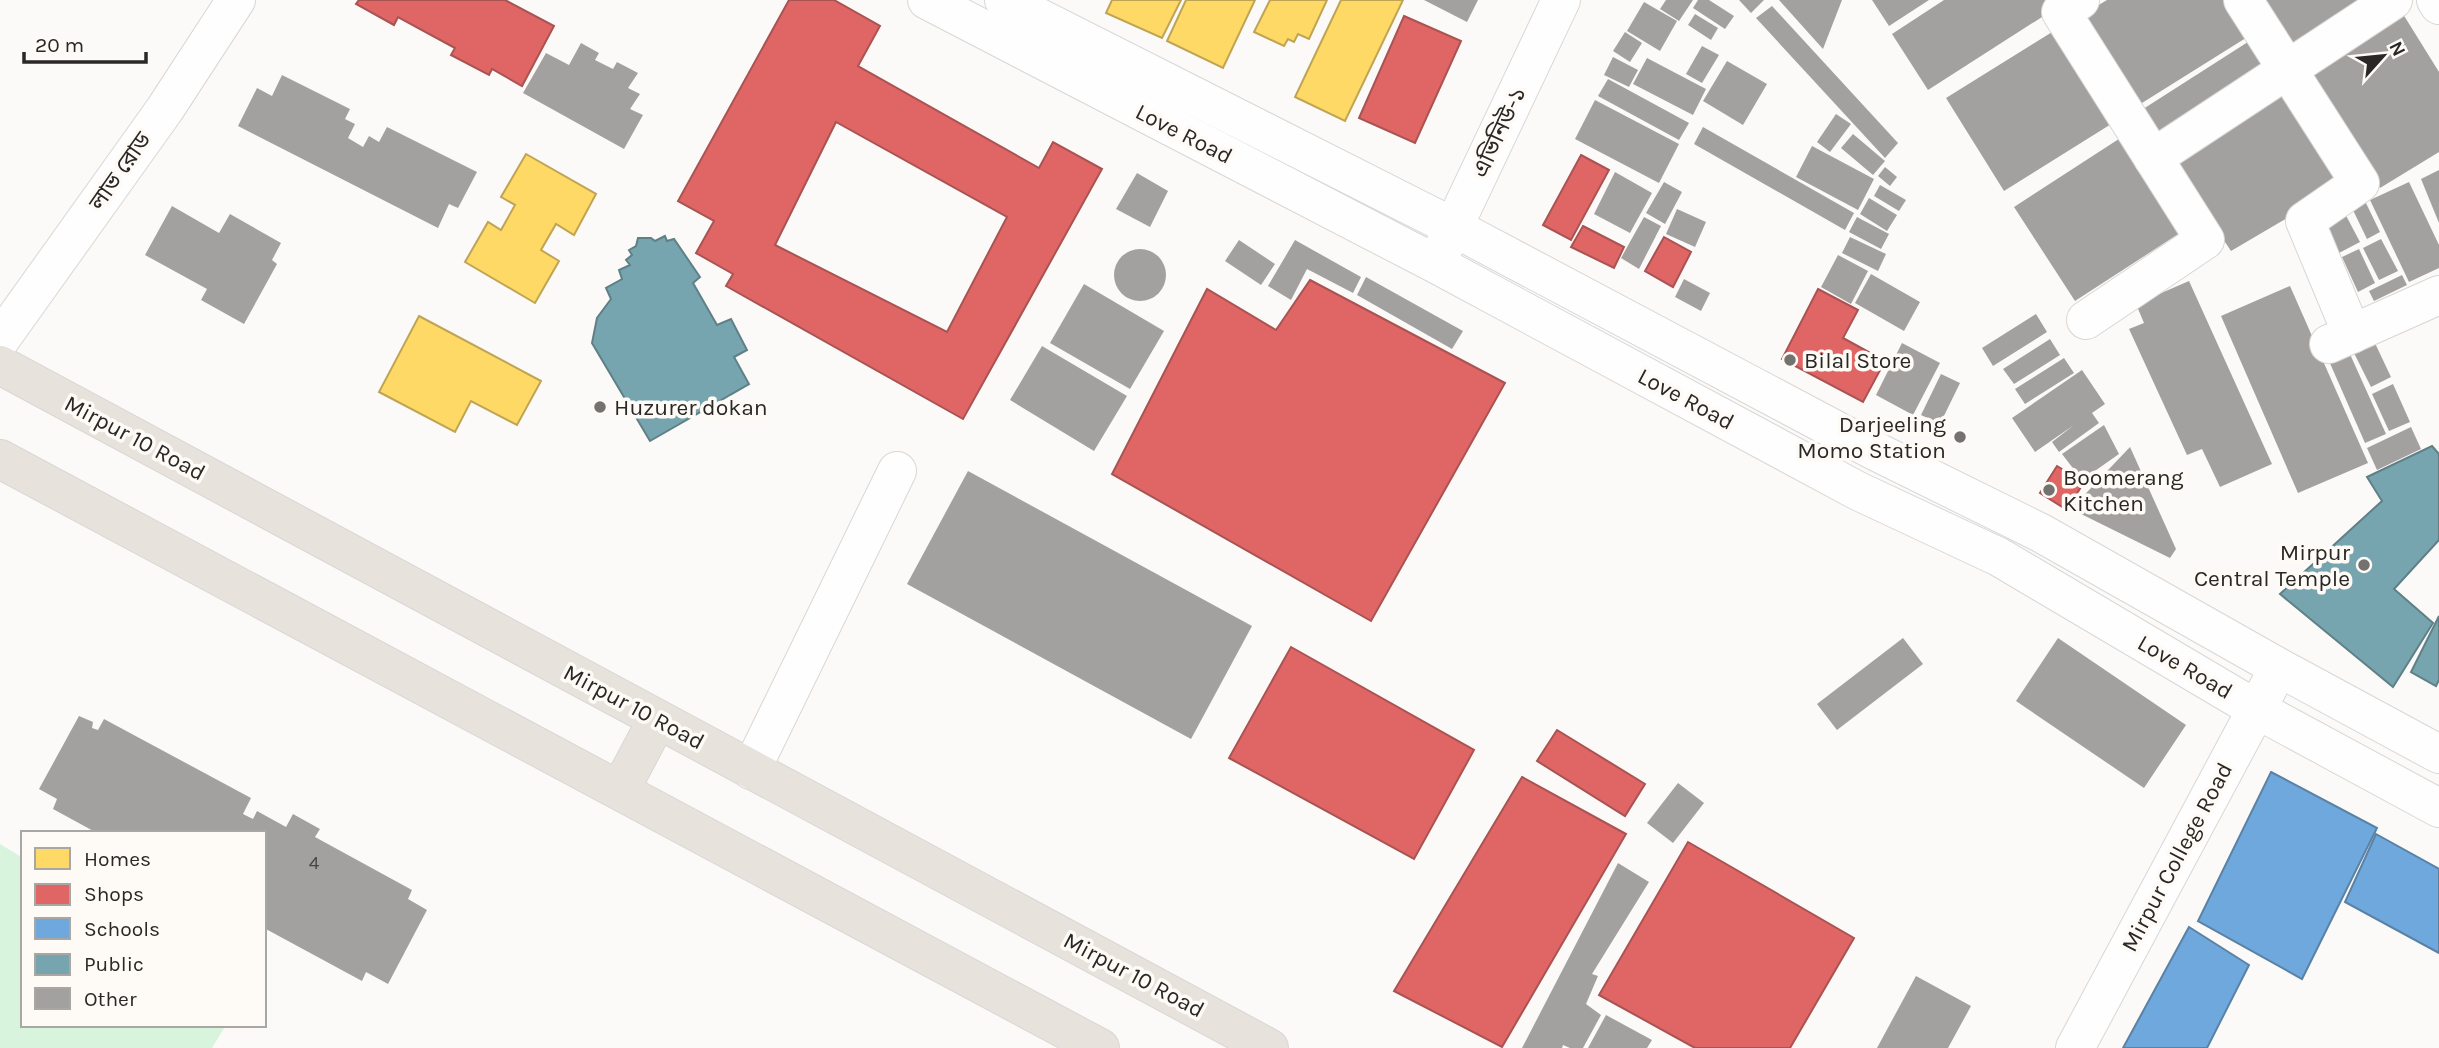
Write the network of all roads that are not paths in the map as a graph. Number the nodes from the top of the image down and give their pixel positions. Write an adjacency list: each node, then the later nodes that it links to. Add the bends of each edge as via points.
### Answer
1 (236, 0): 16 (street, লাভ রোড, via 165,109)
2 (927, 0): 13 (street, Love Road)
3 (1004, 0): 12 (street, Love Road)
4 (1562, 0): 12 (street, এভিনিউ-১)
5 (2243, 0): 10 (street)
6 (2393, 0): 10 (street)
7 (2436, 0): 8 (street)
8 (2439, 5)
9 (2071, 6): 11 (street)
10 (2287, 71): 11 (street); 14 (street, via 2360,183 2305,221 2340,339)
11 (2153, 158): 15 (street, via 2205,240)
12 (1453, 227): 13 (street, এভিনিউ-১); 20 (street, Love Road, via 1875,452 2041,533)
13 (1436, 264): 21 (street, Love Road, via 1858,491 1999,557)
14 (2439, 295)
15 (2085, 320)
16 (0, 340)
17 (0, 365): 22 (main road, Mirpur 10 Road)
18 (0, 459): 25 (main road)
19 (897, 471): 24 (street)
20 (2278, 667): 21 (street, Mirpur College Road); 23 (street, Love Road)
21 (2256, 709): 26 (street, Love Road); 29 (street, Mirpur College Road)
22 (657, 719): 24 (main road, Mirpur 10 Road); 25 (main road)
23 (2439, 754)
24 (751, 770): 28 (main road, Mirpur 10 Road)
25 (620, 790): 27 (main road)
26 (2439, 808)
27 (1100, 1048)
28 (1269, 1048)
29 (2075, 1048)

